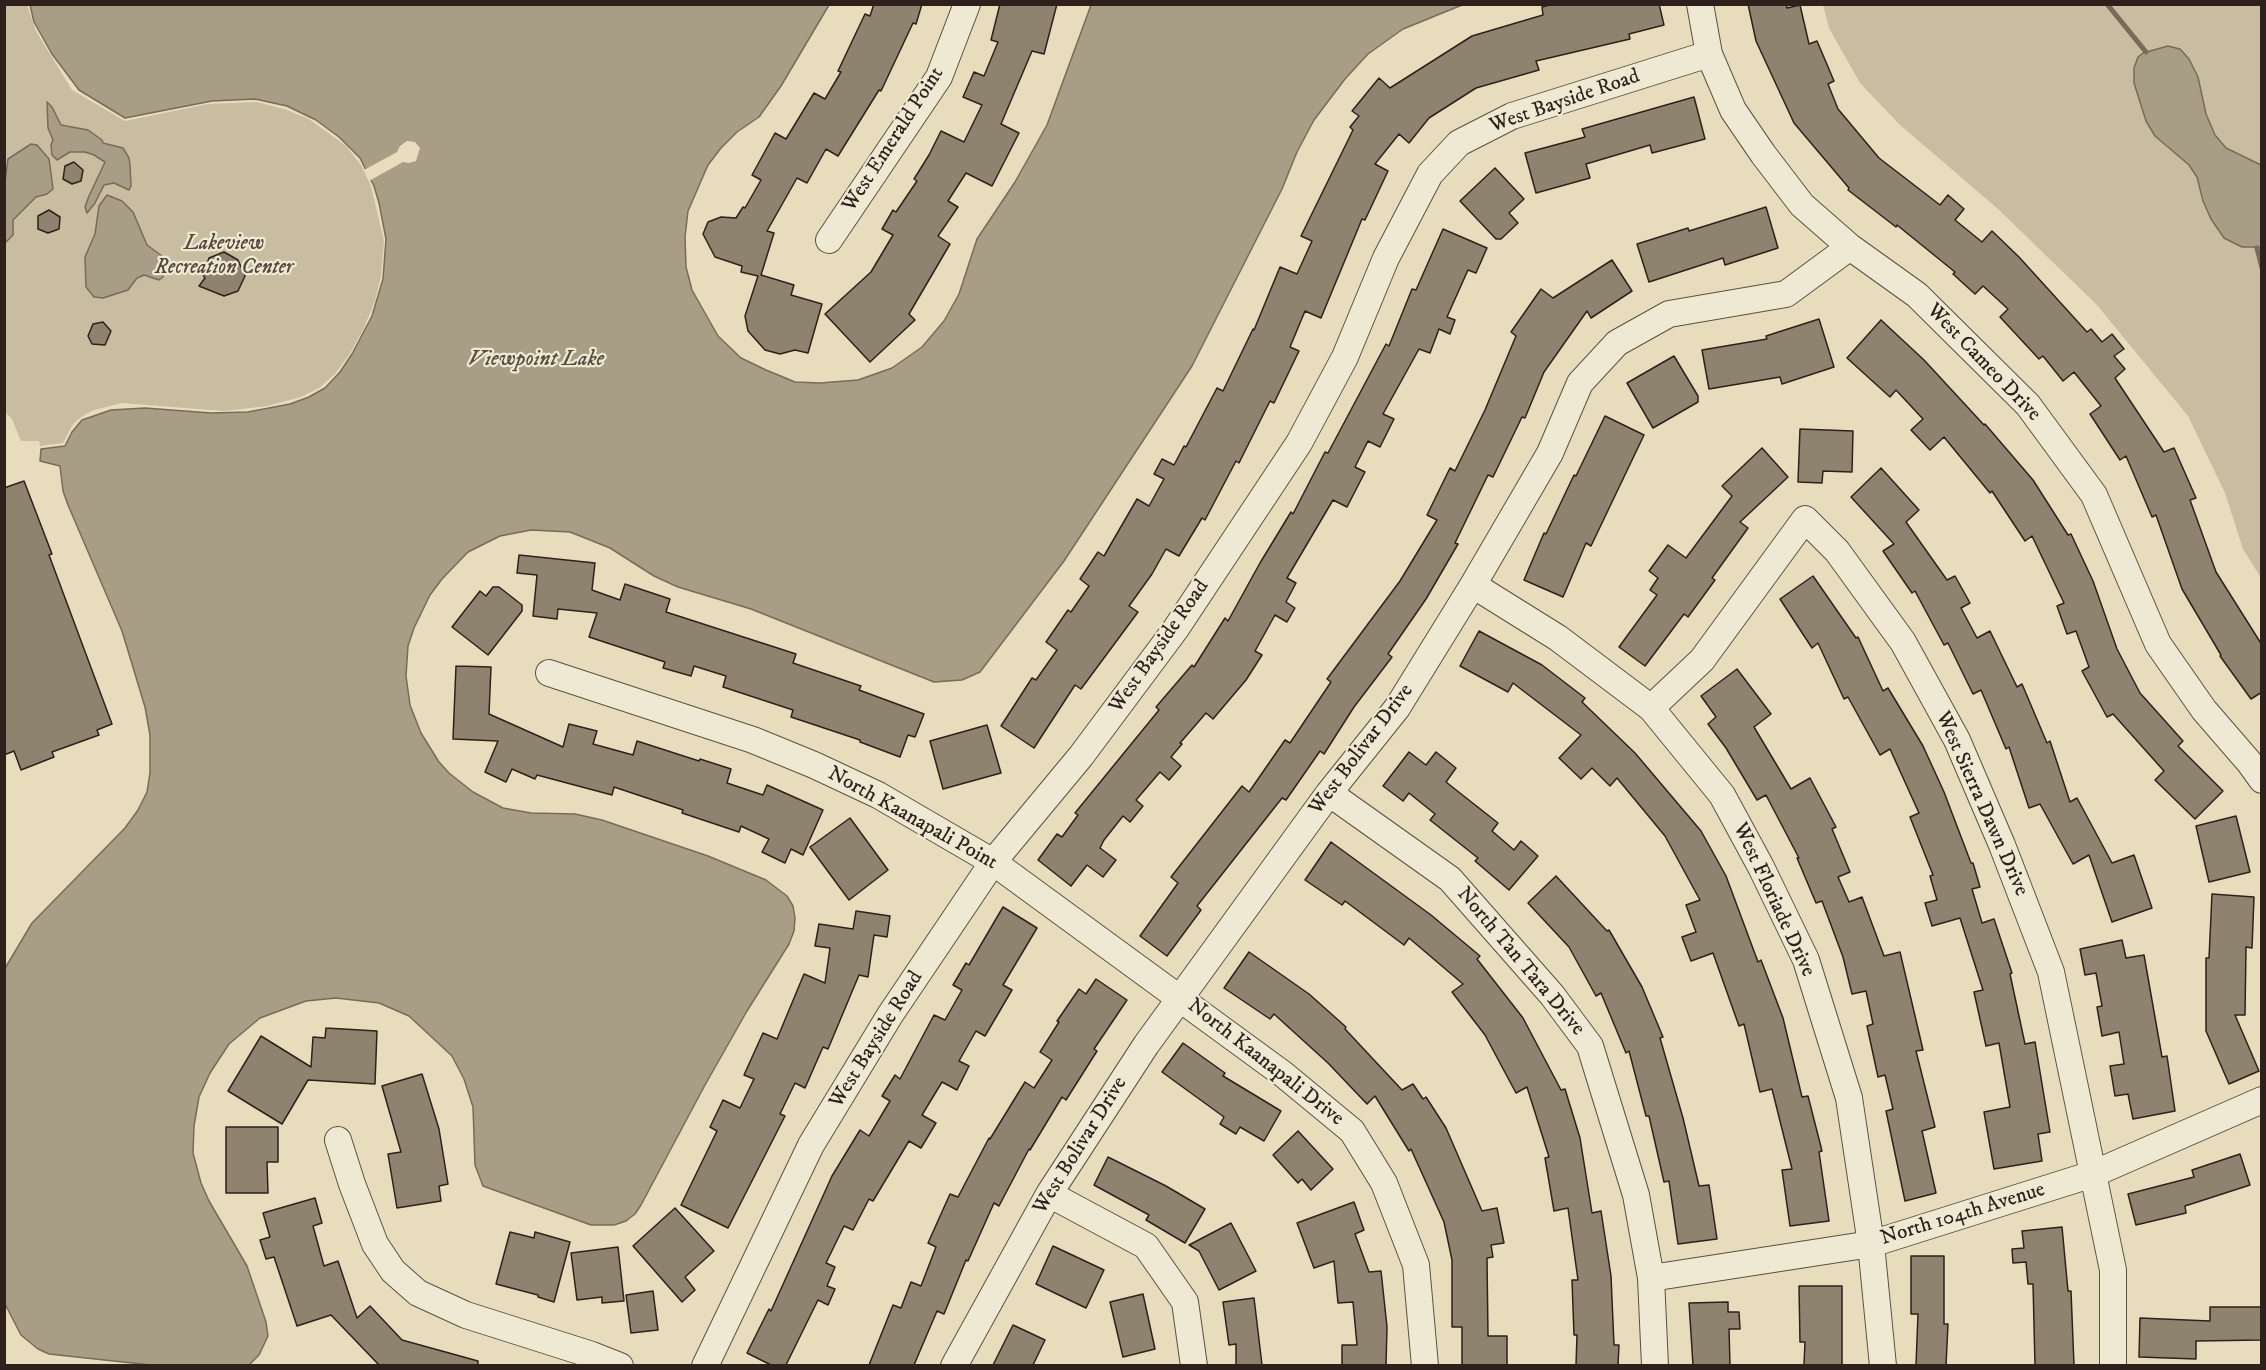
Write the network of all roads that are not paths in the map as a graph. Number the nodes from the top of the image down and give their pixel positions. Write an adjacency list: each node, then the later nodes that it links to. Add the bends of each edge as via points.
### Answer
1 (968, 4): 4 (street, West Emerald Point, via 939,77)
2 (1700, 4): 3 (street, West Cameo Drive)
3 (1709, 54): 5 (street, West Cameo Drive, via 1733,110 1763,154 1802,205); 11 (street, West Bayside Road, via 1512,116 1460,143 1430,174 1386,258 1345,357 1299,443 1175,630 1081,756)
4 (829, 240)
5 (1850, 248): 6 (street, West Bolivar Drive, via 1786,294 1669,314 1617,343 1580,383 1550,453); 9 (street, West Cameo Drive, via 1917,295 2028,405 2094,495 2158,644 2204,710)
6 (1473, 585): 8 (street, West Floriade Drive, via 1558,638); 10 (street, West Bolivar Drive, via 1397,708)
7 (549, 672): 11 (street, North Kaanapali Point, via 783,752 878,795)
8 (1651, 708): 15 (street, West Sierra Dawn Drive, via 1702,660 1804,519 1837,551 1903,642 1957,740 2051,972); 17 (street, West Floriade Drive, via 1722,795 1806,960 1849,1098)
9 (2262, 780)
10 (1329, 793): 12 (street, West Bolivar Drive); 18 (street, North Tan Tara Drive, via 1450,879 1552,995 1590,1046 1636,1195)
11 (993, 862): 12 (street, North Kaanapali Point); 20 (street, West Bayside Road, via 890,1015 811,1145)
12 (1179, 997): 16 (street, West Bolivar Drive); 23 (street, North Kaanapali Drive, via 1352,1131 1384,1183 1416,1264)
13 (2262, 1100): 15 (street, North 104th Avenue)
14 (338, 1140): 19 (street, via 375,1244 393,1271 418,1293 466,1315)
15 (2093, 1174): 17 (street, North 104th Avenue); 26 (street, West Sierra Dawn Drive, via 2113,1270)
16 (1049, 1194): 21 (street, West Bolivar Drive); 22 (street, via 1146,1246 1185,1302)
17 (1871, 1244): 18 (street, North 104th Avenue); 25 (street, West Floriade Drive)
18 (1650, 1278): 24 (street, North Tan Tara Drive)
19 (620, 1365)
20 (705, 1365)
21 (954, 1365)
22 (1194, 1365)
23 (1425, 1365)
24 (1655, 1365)
25 (1883, 1365)
26 (2113, 1365)

